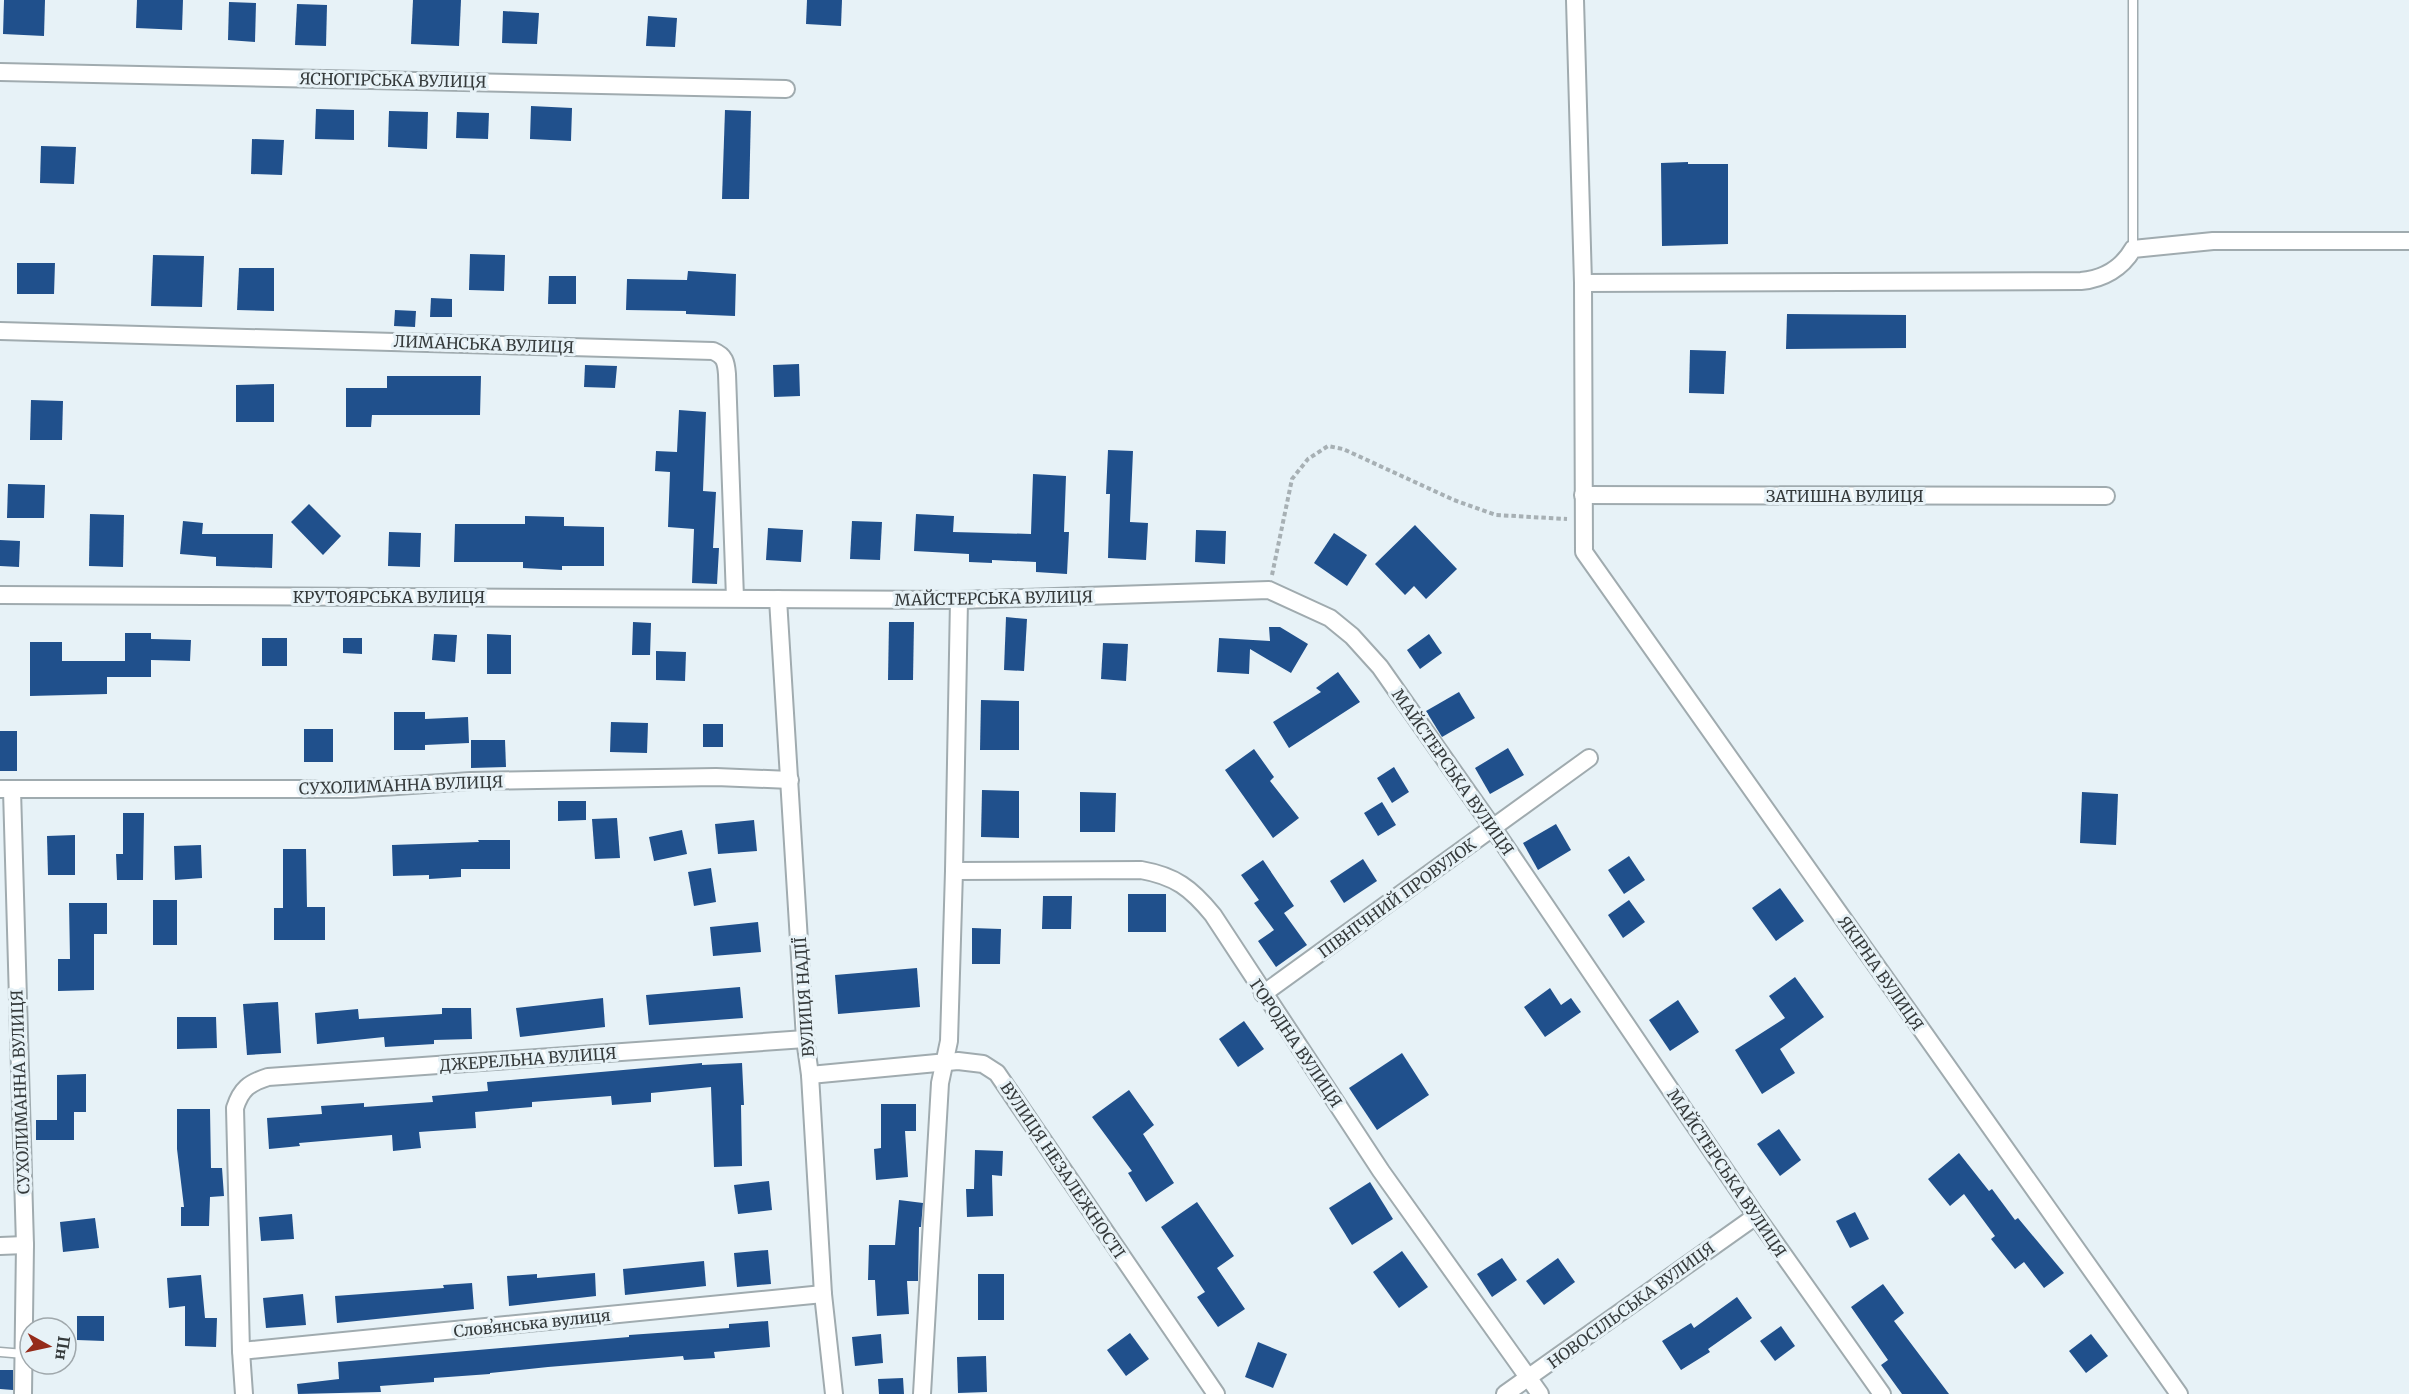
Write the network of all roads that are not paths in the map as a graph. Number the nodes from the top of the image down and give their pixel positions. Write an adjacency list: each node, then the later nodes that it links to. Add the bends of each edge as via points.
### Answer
1 (1575, 0): 7 (street)
2 (2133, 0): 6 (lane)
3 (0, 72): 4 (street, ЯСНОГІРСЬКА ВУЛИЦЯ)
4 (786, 89)
5 (2409, 241): 6 (street, via 2213,241)
6 (2133, 249): 7 (street, via 2127,260 2102,277 2081,281)
7 (1583, 283): 9 (street)
8 (0, 331): 12 (street, ЛИМАНСЬКА ВУЛИЦЯ, via 713,351 726,362)
9 (1583, 495): 10 (street, ЗАТИШНА ВУЛИЦЯ); 42 (street, ЯКІРНА ВУЛИЦЯ, via 1584,552)
10 (2106, 496)
11 (0, 595): 12 (street, КРУТОЯРСЬКА ВУЛИЦЯ)
12 (735, 598): 13 (street, КРУТОЯРСЬКА ВУЛИЦЯ)
13 (778, 599): 14 (street, МАЙСТЕРСЬКА ВУЛИЦЯ); 16 (street, ВУЛИЦЯ НАДІЇ)
14 (958, 600): 18 (street, МАЙСТЕРСЬКА ВУЛИЦЯ, via 1269,590 1330,618 1352,636 1380,667); 19 (street)
15 (1589, 758): 18 (street, ПІВНІЧНИЙ ПРОВУЛОК)
16 (790, 780): 17 (street, СУХОЛИМАННА ВУЛИЦЯ, via 716,777 471,781 352,789); 21 (street, ВУЛИЦЯ НАДІЇ)
17 (6, 789): 25 (street, СУХОЛИМАННА ВУЛИЦЯ)
18 (1493, 828): 20 (street, ПІВНІЧНИЙ ПРОВУЛОК); 24 (street, МАЙСТЕРСЬКА ВУЛИЦЯ)
19 (954, 870): 20 (street, ГОРОДНА ВУЛИЦЯ, via 1141,870 1161,874 1178,881 1201,900); 22 (street)
20 (1263, 994): 33 (street, ГОРОДНА ВУЛИЦЯ, via 1381,1171)
21 (805, 1039): 23 (street, ВУЛИЦЯ НАДІЇ); 29 (street, ДЖЕРЕЛЬНА ВУЛИЦЯ, via 268,1077 251,1082 239,1094 235,1108)
22 (946, 1062): 23 (street, ВУЛИЦЯ НЕЗАЛЕЖНОСТІ); 37 (street, via 940,1083); 38 (street, ВУЛИЦЯ НЕЗАЛЕЖНОСТІ, via 983,1064 997,1073)
23 (810, 1074): 27 (street, ВУЛИЦЯ НАДІЇ)
24 (1756, 1216): 33 (street, НОВОСІЛЬСЬКА ВУЛИЦЯ); 41 (street, МАЙСТЕРСЬКА ВУЛИЦЯ)
25 (25, 1245): 26 (street); 28 (street, СУХОЛИМАННА ВУЛИЦЯ)
26 (0, 1246)
27 (824, 1294): 29 (street, Словʼянська вулиця); 36 (street, ВУЛИЦЯ НАДІЇ)
28 (24, 1316)
29 (241, 1351): 35 (street)
30 (0, 1352): 31 (lane)
31 (18, 1354)
32 (23, 1376): 34 (street, СУХОЛИМАННА ВУЛИЦЯ)
33 (1529, 1378): 39 (street, НОВОСІЛЬСЬКА ВУЛИЦЯ); 40 (street, ГОРОДНА ВУЛИЦЯ)
34 (23, 1394)
35 (244, 1394)
36 (834, 1394)
37 (922, 1394)
38 (1216, 1394)
39 (1505, 1394)
40 (1540, 1394)
41 (1882, 1394)
42 (2179, 1394)

